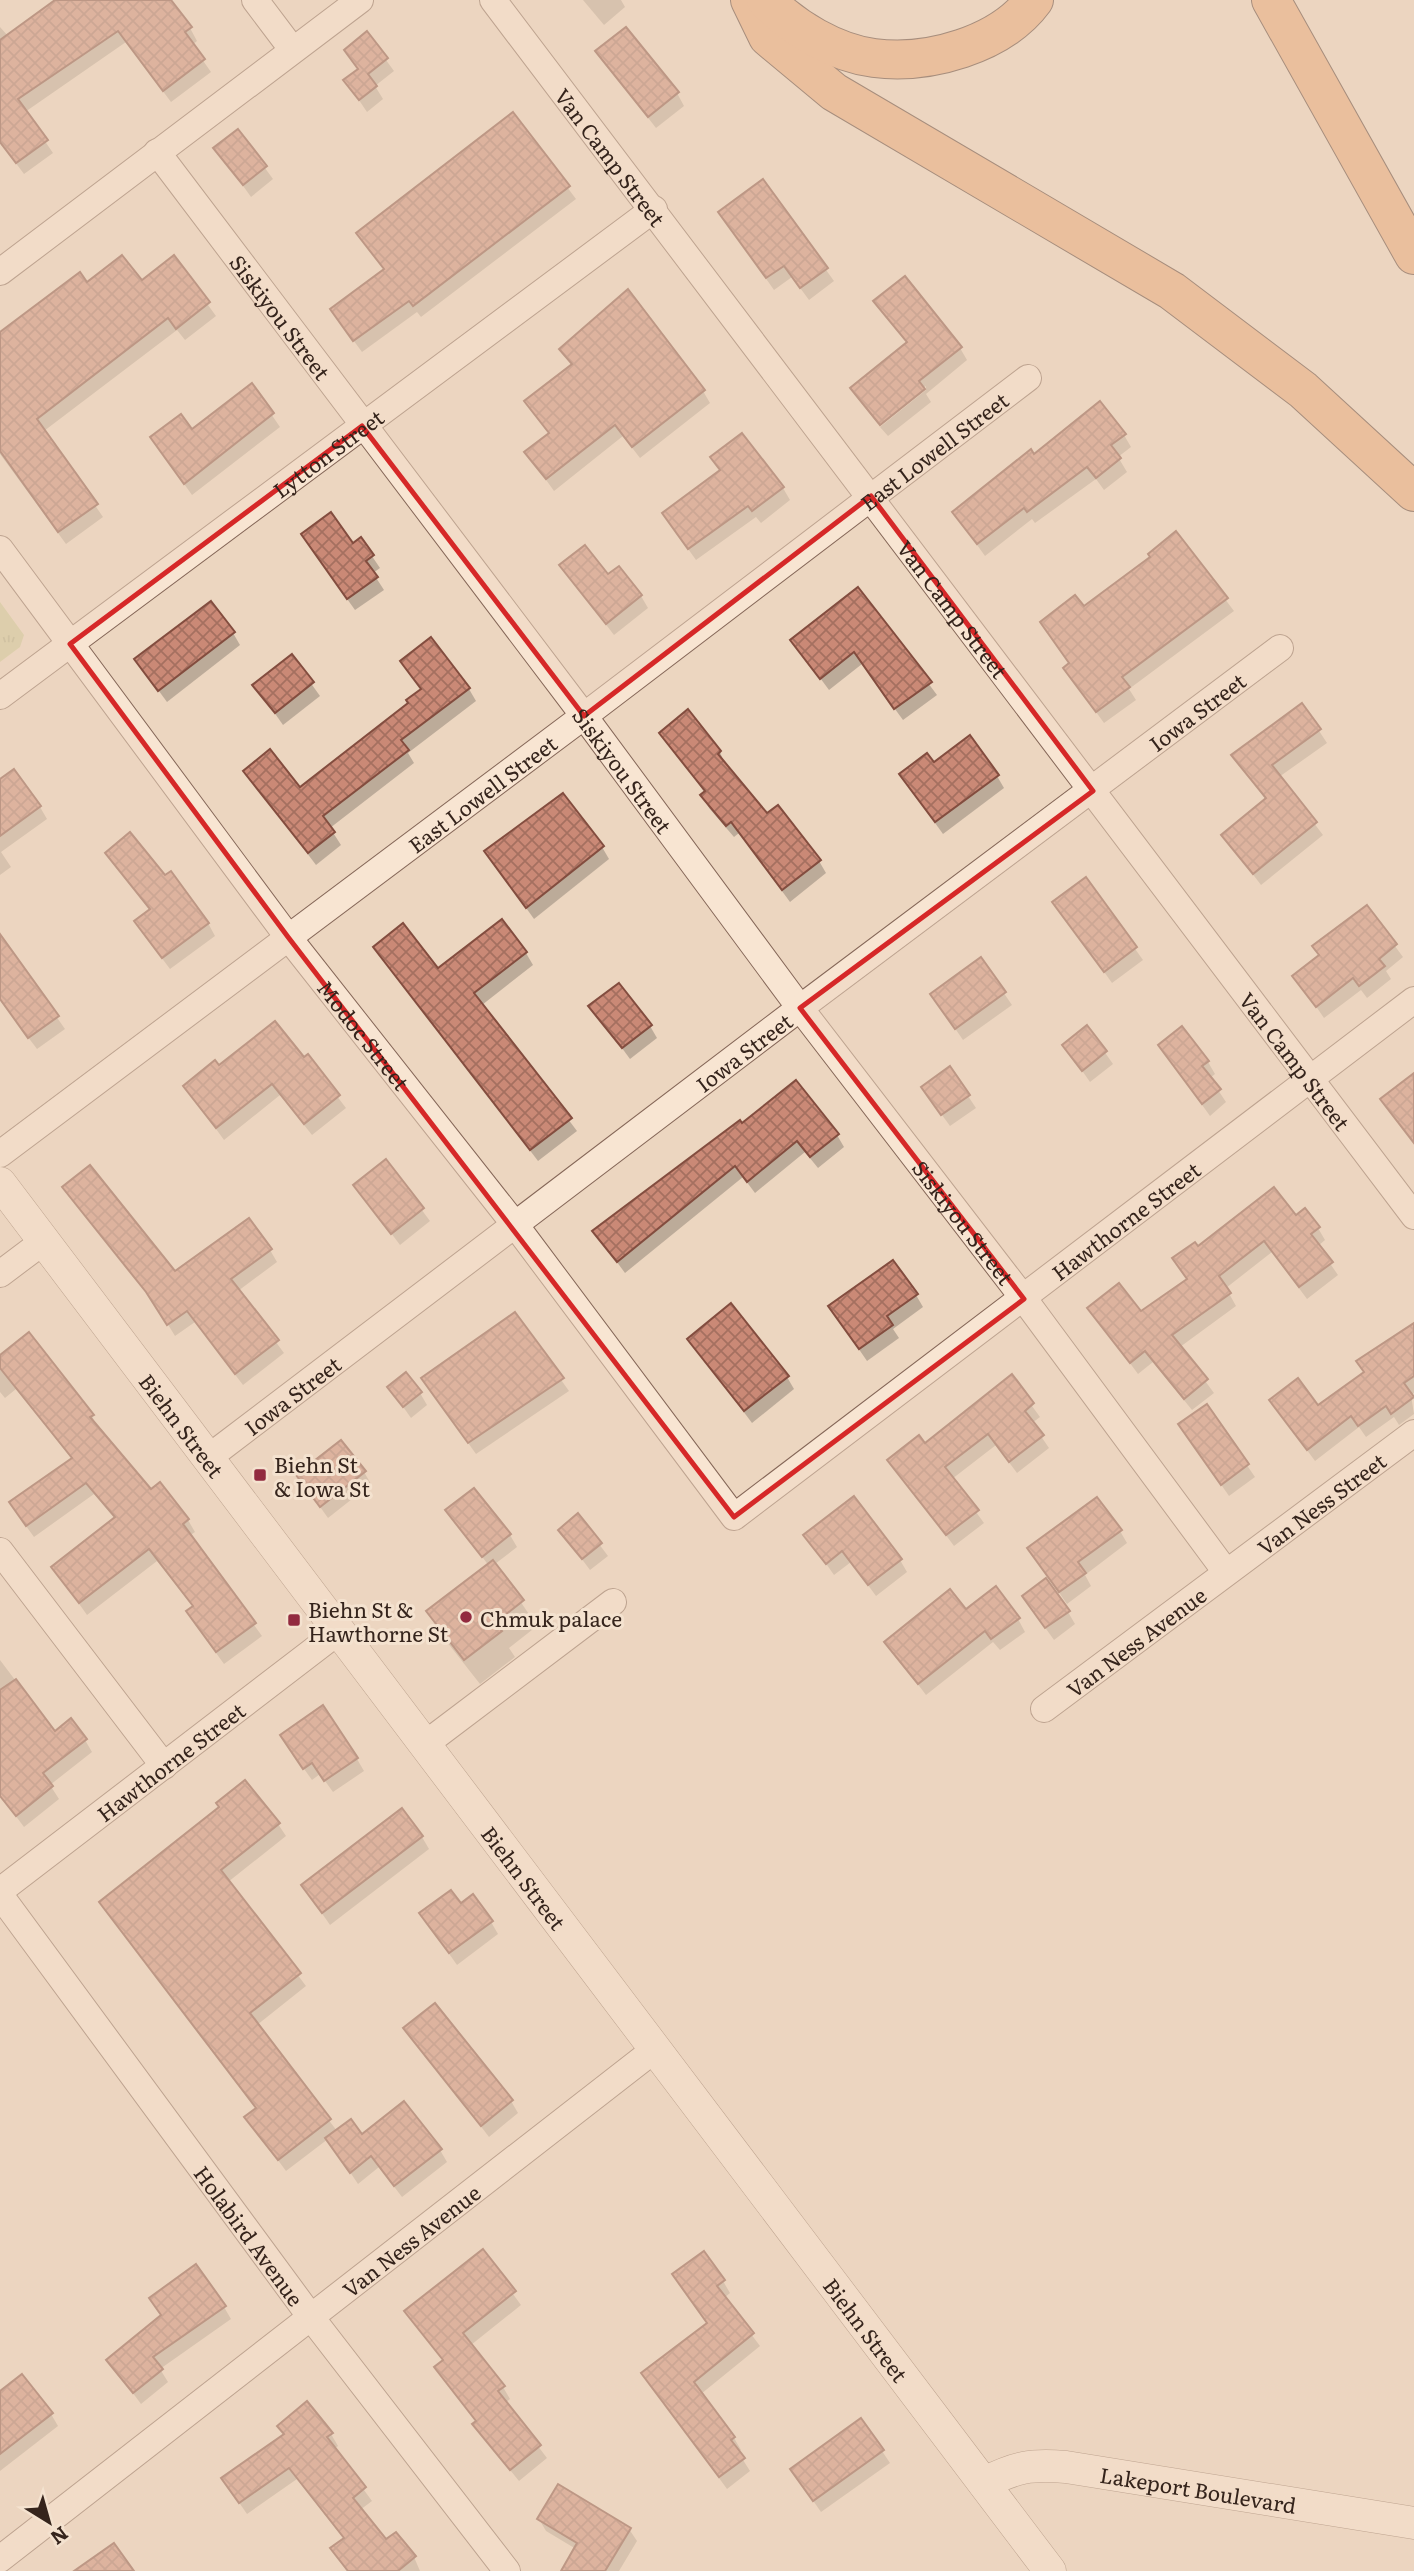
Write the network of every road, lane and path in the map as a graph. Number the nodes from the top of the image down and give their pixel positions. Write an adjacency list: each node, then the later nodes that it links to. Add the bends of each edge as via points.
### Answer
1 (255, 0): 8 (street)
2 (359, 0): 8 (street)
3 (493, 0): 10 (street, Van Camp Street)
4 (750, 0): 15 (highway, via 768,37 834,92 1172,291 1303,390)
5 (766, 0): 6 (highway, via 820,40 873,58 923,57 981,43)
6 (1034, 0)
7 (1271, 0): 11 (highway)
8 (292, 48): 9 (street)
9 (157, 152): 12 (street); 14 (street, Siskiyou Street)
10 (653, 209): 14 (street, Lytton Street); 16 (street, Van Camp Street)
11 (1414, 255)
12 (0, 272)
13 (1028, 378): 16 (street, East Lowell Street)
14 (362, 426): 18 (street, Lytton Street); 21 (street, Siskiyou Street)
15 (1414, 492)
16 (871, 496): 21 (street, East Lowell Street); 22 (street, Van Camp Street)
17 (0, 550): 18 (street, Modoc Street)
18 (71, 644): 20 (street, Lytton Street); 23 (street, Modoc Street)
19 (1280, 648): 22 (street, Iowa Street)
20 (0, 696)
21 (584, 716): 23 (street, East Lowell Street); 25 (street, Siskiyou Street)
22 (1093, 791): 25 (street, Iowa Street); 26 (street, Van Camp Street)
23 (288, 937): 27 (street, East Lowell Street); 30 (street, Modoc Street)
24 (1414, 1000): 26 (street, Hawthorne Street)
25 (800, 1008): 30 (street, Iowa Street); 33 (street, Siskiyou Street)
26 (1312, 1079): 29 (street, Van Camp Street); 33 (street, Hawthorne Street)
27 (0, 1154)
28 (0, 1183): 31 (street, Biehn Street)
29 (1414, 1216)
30 (516, 1226): 35 (street, Iowa Street); 36 (street, Modoc Street)
31 (44, 1241): 32 (street); 35 (street, Biehn Street)
32 (0, 1274)
33 (1024, 1299): 36 (street, Hawthorne Street); 38 (street, Siskiyou Street)
34 (1414, 1433): 38 (street, Van Ness Street)
35 (208, 1458): 40 (street, Biehn Street)
36 (734, 1517)
37 (0, 1551): 43 (street)
38 (1226, 1572): 41 (street, Van Ness Avenue)
39 (613, 1602): 42 (street)
40 (339, 1631): 42 (street, Biehn Street); 43 (street, Hawthorne Street)
41 (1044, 1709)
42 (424, 1745): 45 (street, Biehn Street)
43 (164, 1766): 44 (street, Hawthorne Street)
44 (0, 1893): 46 (street, Holabird Avenue)
45 (654, 2050): 46 (street, Van Ness Avenue); 47 (street, Biehn Street)
46 (310, 2316): 49 (street, Van Ness Avenue); 50 (street, Holabird Avenue)
47 (984, 2483): 48 (street, Lakeport Boulevard, via 1023,2466 1066,2467); 51 (street, Biehn Street)
48 (1414, 2523)
49 (0, 2558)
50 (507, 2571)
51 (1050, 2571)

